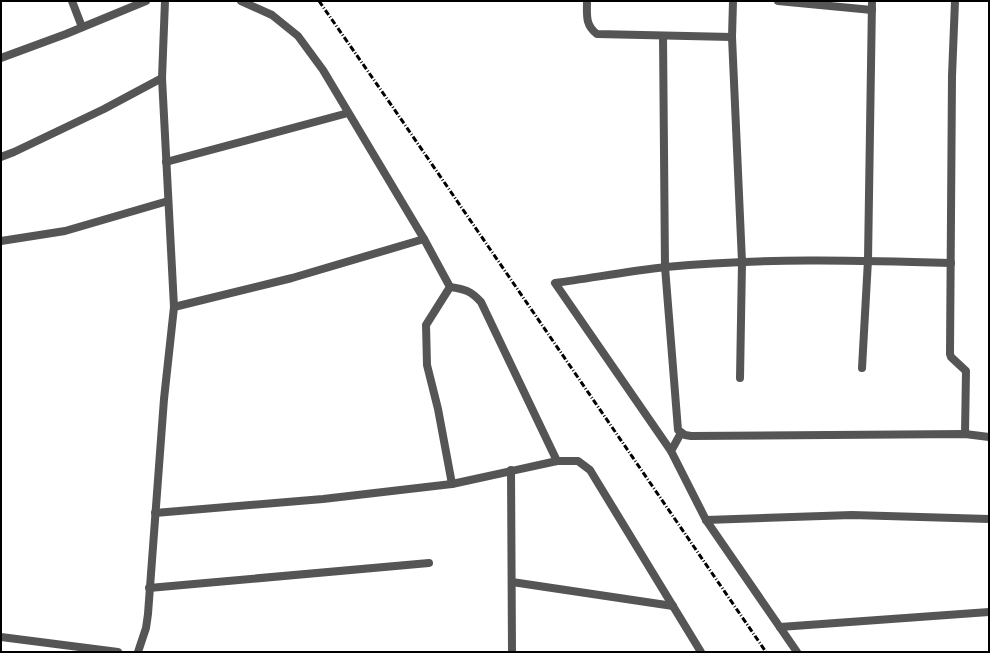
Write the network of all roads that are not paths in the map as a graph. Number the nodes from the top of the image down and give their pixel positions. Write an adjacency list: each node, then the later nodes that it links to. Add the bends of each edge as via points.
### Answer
1 (72, 1): 11 (street)
2 (146, 1): 11 (street)
3 (165, 1): 15 (street)
4 (241, 1): 16 (street, via 272,15 298,36 323,70)
5 (587, 1): 12 (street, via 588,24 597,34)
6 (732, 1): 13 (street)
7 (778, 1): 9 (street)
8 (955, 1): 24 (street)
9 (802, 2): 10 (street)
10 (872, 5): 22 (street)
11 (82, 27): 14 (street)
12 (663, 36): 13 (street); 25 (street)
13 (732, 37): 23 (street)
14 (1, 58)
15 (162, 78): 17 (street, via 104,109); 18 (street)
16 (348, 113): 18 (street); 20 (street)
17 (1, 157)
18 (166, 162): 19 (street)
19 (168, 201): 21 (street, via 65,231); 27 (street)
20 (424, 239): 26 (street); 27 (street, via 292,278)
21 (1, 241)
22 (868, 260): 23 (street); 24 (street); 28 (street)
23 (742, 262): 25 (street); 29 (street)
24 (951, 263): 31 (street, via 950,354 966,370)
25 (665, 267): 30 (street, via 678,429); 33 (street, via 555,283)
26 (450, 287): 34 (street, via 462,288 474,294 481,302); 36 (street, via 426,325 427,365)
27 (174, 307): 37 (street)
28 (862, 368)
29 (740, 378)
30 (681, 432): 31 (street, via 691,436); 33 (street)
31 (965, 434): 32 (street)
32 (989, 437)
33 (671, 451): 39 (street)
34 (557, 461): 35 (street); 43 (street, via 578,461 590,470)
35 (511, 470): 36 (street); 41 (street)
36 (452, 484): 37 (street, via 324,499)
37 (155, 513): 42 (street)
38 (989, 519): 39 (street, via 852,515)
39 (706, 520): 45 (street)
40 (429, 563): 42 (street)
41 (512, 582): 43 (street); 49 (street)
42 (149, 588): 48 (street, via 146,628)
43 (673, 606): 50 (street)
44 (989, 612): 45 (street)
45 (780, 627): 51 (street)
46 (1, 637): 47 (street)
47 (118, 652)
48 (138, 652)
49 (512, 652)
50 (701, 652)
51 (797, 652)

